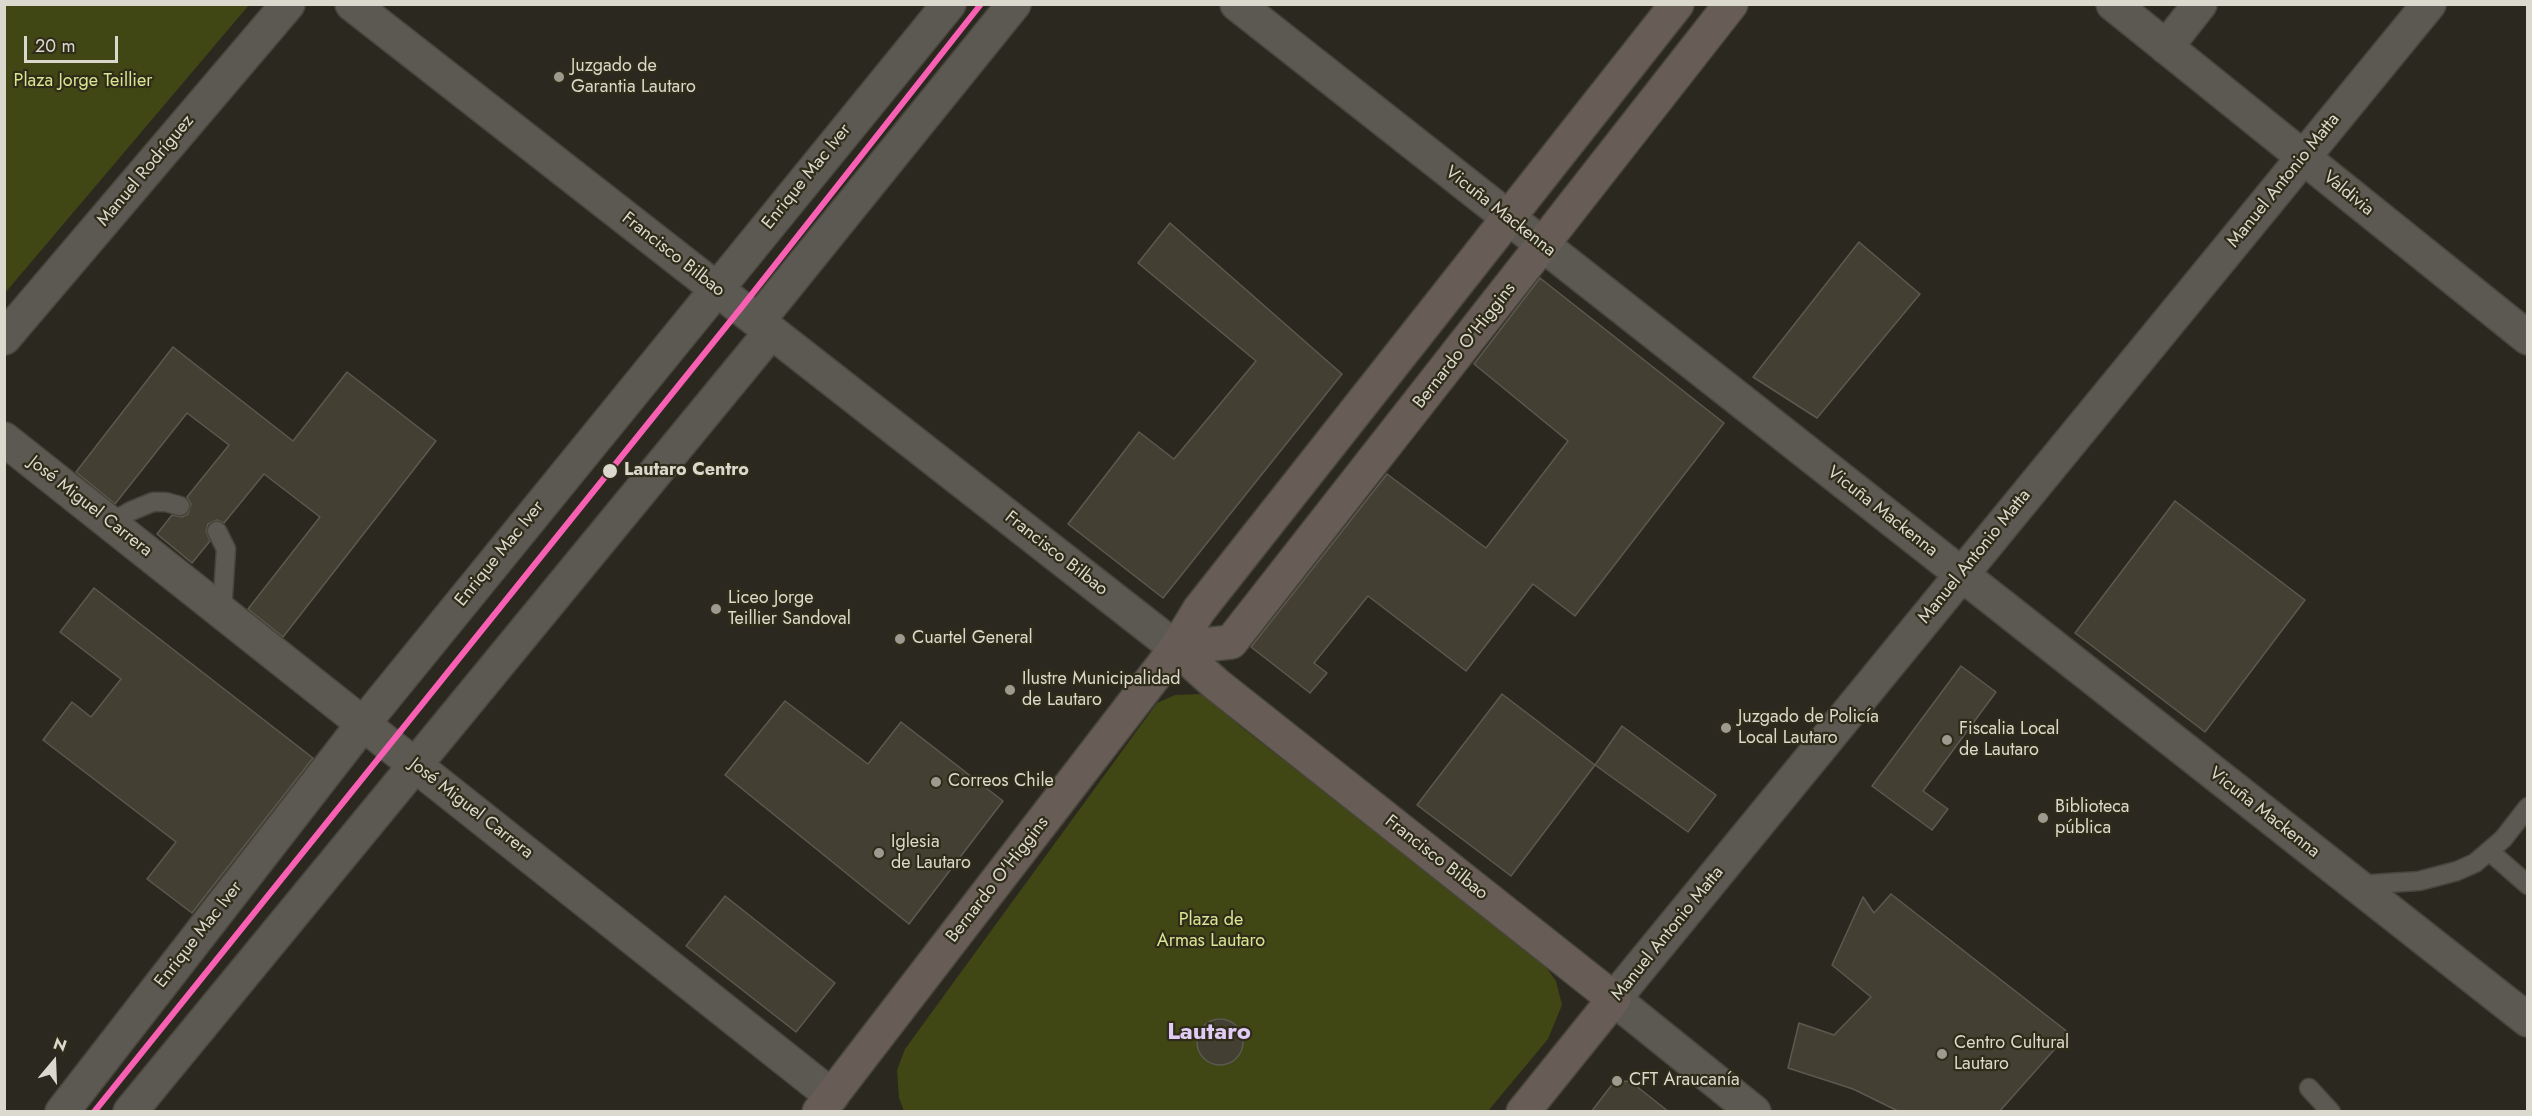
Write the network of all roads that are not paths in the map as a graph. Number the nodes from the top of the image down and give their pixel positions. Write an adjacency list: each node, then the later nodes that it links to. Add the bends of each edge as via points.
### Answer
1 (288, 4): 17 (street, Manuel Rodríguez)
2 (352, 4): 15 (street, Francisco Bilbao)
3 (949, 4): 15 (street, Enrique Mac Iver)
4 (1014, 4): 16 (street)
5 (1237, 4): 13 (street, Vicuña Mackenna)
6 (1677, 4): 13 (main road, Bernardo O'Higgins)
7 (1731, 4): 14 (main road, Bernardo O'Higgins)
8 (2113, 4): 11 (street, Valdivia)
9 (2200, 4): 11 (street)
10 (2429, 4): 12 (street, Manuel Antonio Matta)
11 (2166, 47): 12 (street, Valdivia)
12 (2303, 158): 18 (street, Valdivia); 23 (street, Manuel Antonio Matta)
13 (1508, 218): 14 (street, Vicuña Mackenna); 25 (main road, Bernardo O'Higgins, via 1199,610)
14 (1544, 246): 23 (street, Vicuña Mackenna); 25 (main road, Bernardo O'Higgins, via 1231,642)
15 (716, 288): 16 (street, Francisco Bilbao); 26 (street, Enrique Mac Iver)
16 (764, 327): 25 (street, Francisco Bilbao); 27 (street)
17 (4, 338)
18 (2528, 338)
19 (4, 439): 21 (street, José Miguel Carrera)
20 (180, 506): 21 (lane, via 153,502)
21 (111, 523): 24 (street, José Miguel Carrera)
22 (218, 531): 24 (lane, via 226,549)
23 (1961, 574): 30 (street, Vicuña Mackenna); 32 (street, Manuel Antonio Matta)
24 (222, 612): 26 (street, José Miguel Carrera)
25 (1176, 648): 32 (main road, Francisco Bilbao, via 1216,684); 35 (main road, Bernardo O'Higgins)
26 (363, 724): 27 (street, José Miguel Carrera); 36 (street, Enrique Mac Iver)
27 (413, 764): 35 (street, José Miguel Carrera); 37 (street)
28 (2528, 807): 29 (lane)
29 (2489, 850): 30 (lane, via 2475,863 2438,877); 31 (lane)
30 (2355, 885): 33 (street, Vicuña Mackenna)
31 (2528, 885)
32 (1614, 999): 38 (main road, Manuel Antonio Matta); 39 (street, Francisco Bilbao)
33 (2528, 1020)
34 (2309, 1088): 40 (lane)
35 (835, 1106)
36 (62, 1112)
37 (129, 1112)
38 (1524, 1112)
39 (1754, 1112)
40 (2331, 1112)

